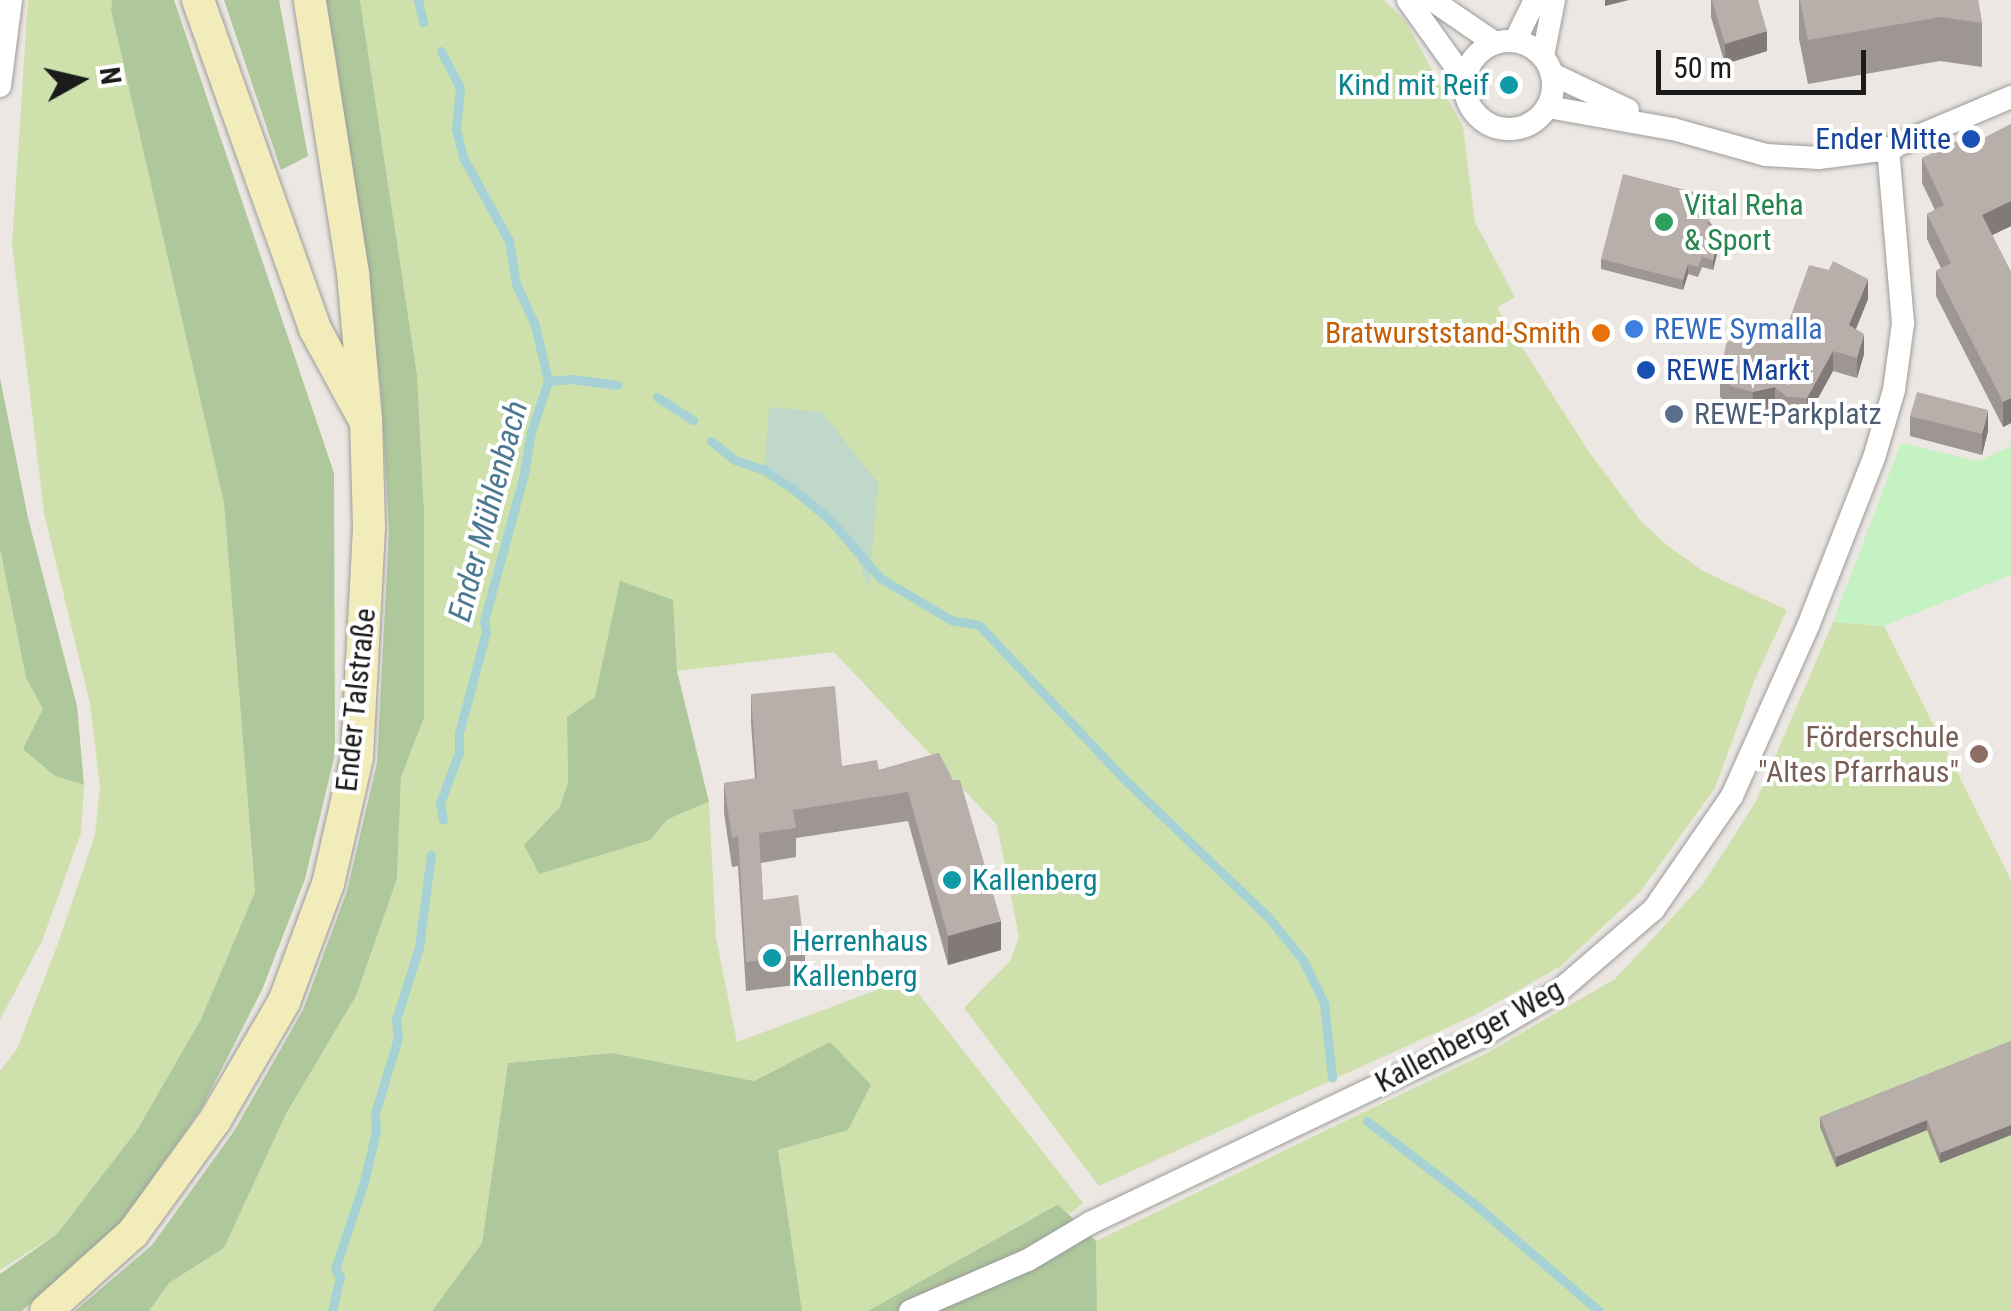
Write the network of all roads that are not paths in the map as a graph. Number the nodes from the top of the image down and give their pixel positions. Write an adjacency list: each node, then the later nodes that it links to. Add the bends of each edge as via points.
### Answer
1 (11, 0): 10 (street)
2 (198, 0): 16 (main road, via 315,330)
3 (310, 0): 16 (main road, Ender Talstraße, via 354,273)
4 (1408, 0): 11 (street)
5 (1432, 0): 8 (street)
6 (1535, 0): 8 (street)
7 (1554, 0): 9 (street)
8 (1505, 42): 9 (street); 11 (street, via 1471,61)
9 (1547, 65): 13 (street); 14 (street)
10 (0, 86)
11 (1465, 90): 13 (street, via 1476,115 1491,126 1521,128)
12 (2011, 97): 15 (street)
13 (1548, 107): 14 (street)
14 (1673, 128): 15 (street, via 1766,156 1820,158)
15 (1888, 148): 18 (street, Kallenberger Weg, via 1904,324 1874,458 1732,796 1654,909 1560,991 1484,1035 1028,1260)
16 (366, 421): 17 (main road, Ender Talstraße, via 369,526 357,757 328,884 284,1002 215,1120 133,1233)
17 (46, 1311)
18 (910, 1311)

